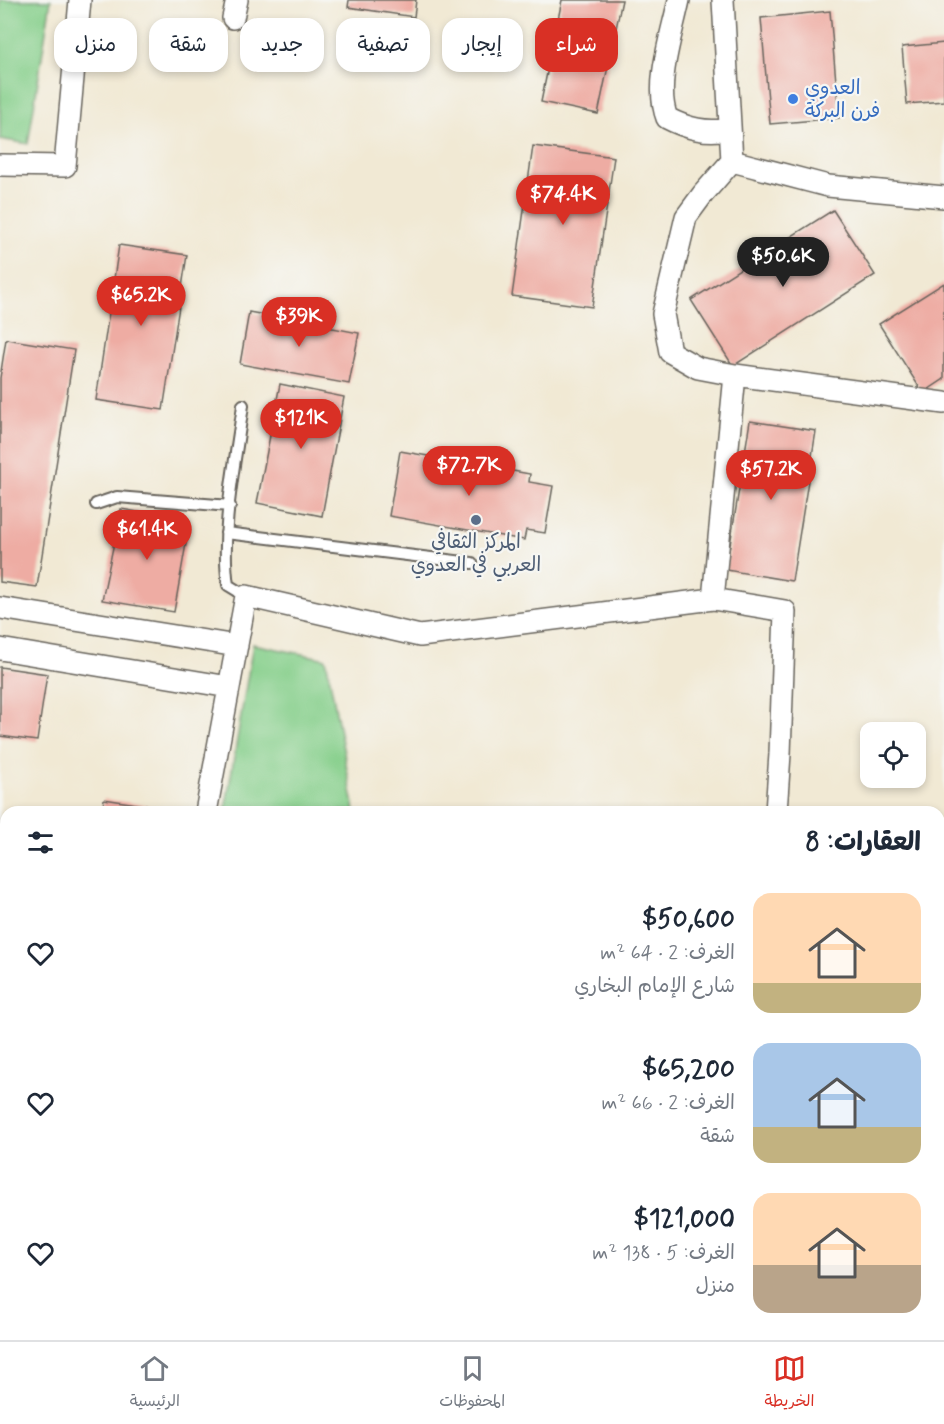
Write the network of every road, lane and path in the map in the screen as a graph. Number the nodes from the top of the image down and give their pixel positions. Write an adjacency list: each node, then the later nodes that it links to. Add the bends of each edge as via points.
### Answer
1 (80, 0): 6 (street, via 65,166)
2 (679, 0): 4 (street, via 663,75 663,109 667,118 682,126 710,132)
3 (723, 0): 4 (street)
4 (729, 129): 5 (street)
5 (732, 161): 7 (street, via 828,186); 8 (street, via 686,217 663,314 670,352 698,368)
6 (0, 165)
7 (944, 197)
8 (735, 375): 9 (street); 16 (street)
9 (944, 403)
10 (243, 405): 12 (lane)
11 (96, 504): 12 (lane, via 117,497)
12 (230, 506): 13 (lane)
13 (226, 533): 14 (lane); 15 (lane, via 228,585)
14 (472, 563)
15 (246, 596): 16 (street, via 420,636); 18 (street)
16 (713, 599): 22 (street, via 785,611)
17 (0, 608): 18 (street)
18 (237, 646): 20 (street)
19 (0, 649): 20 (street)
20 (229, 687): 21 (street)
21 (207, 806)
22 (776, 806)

